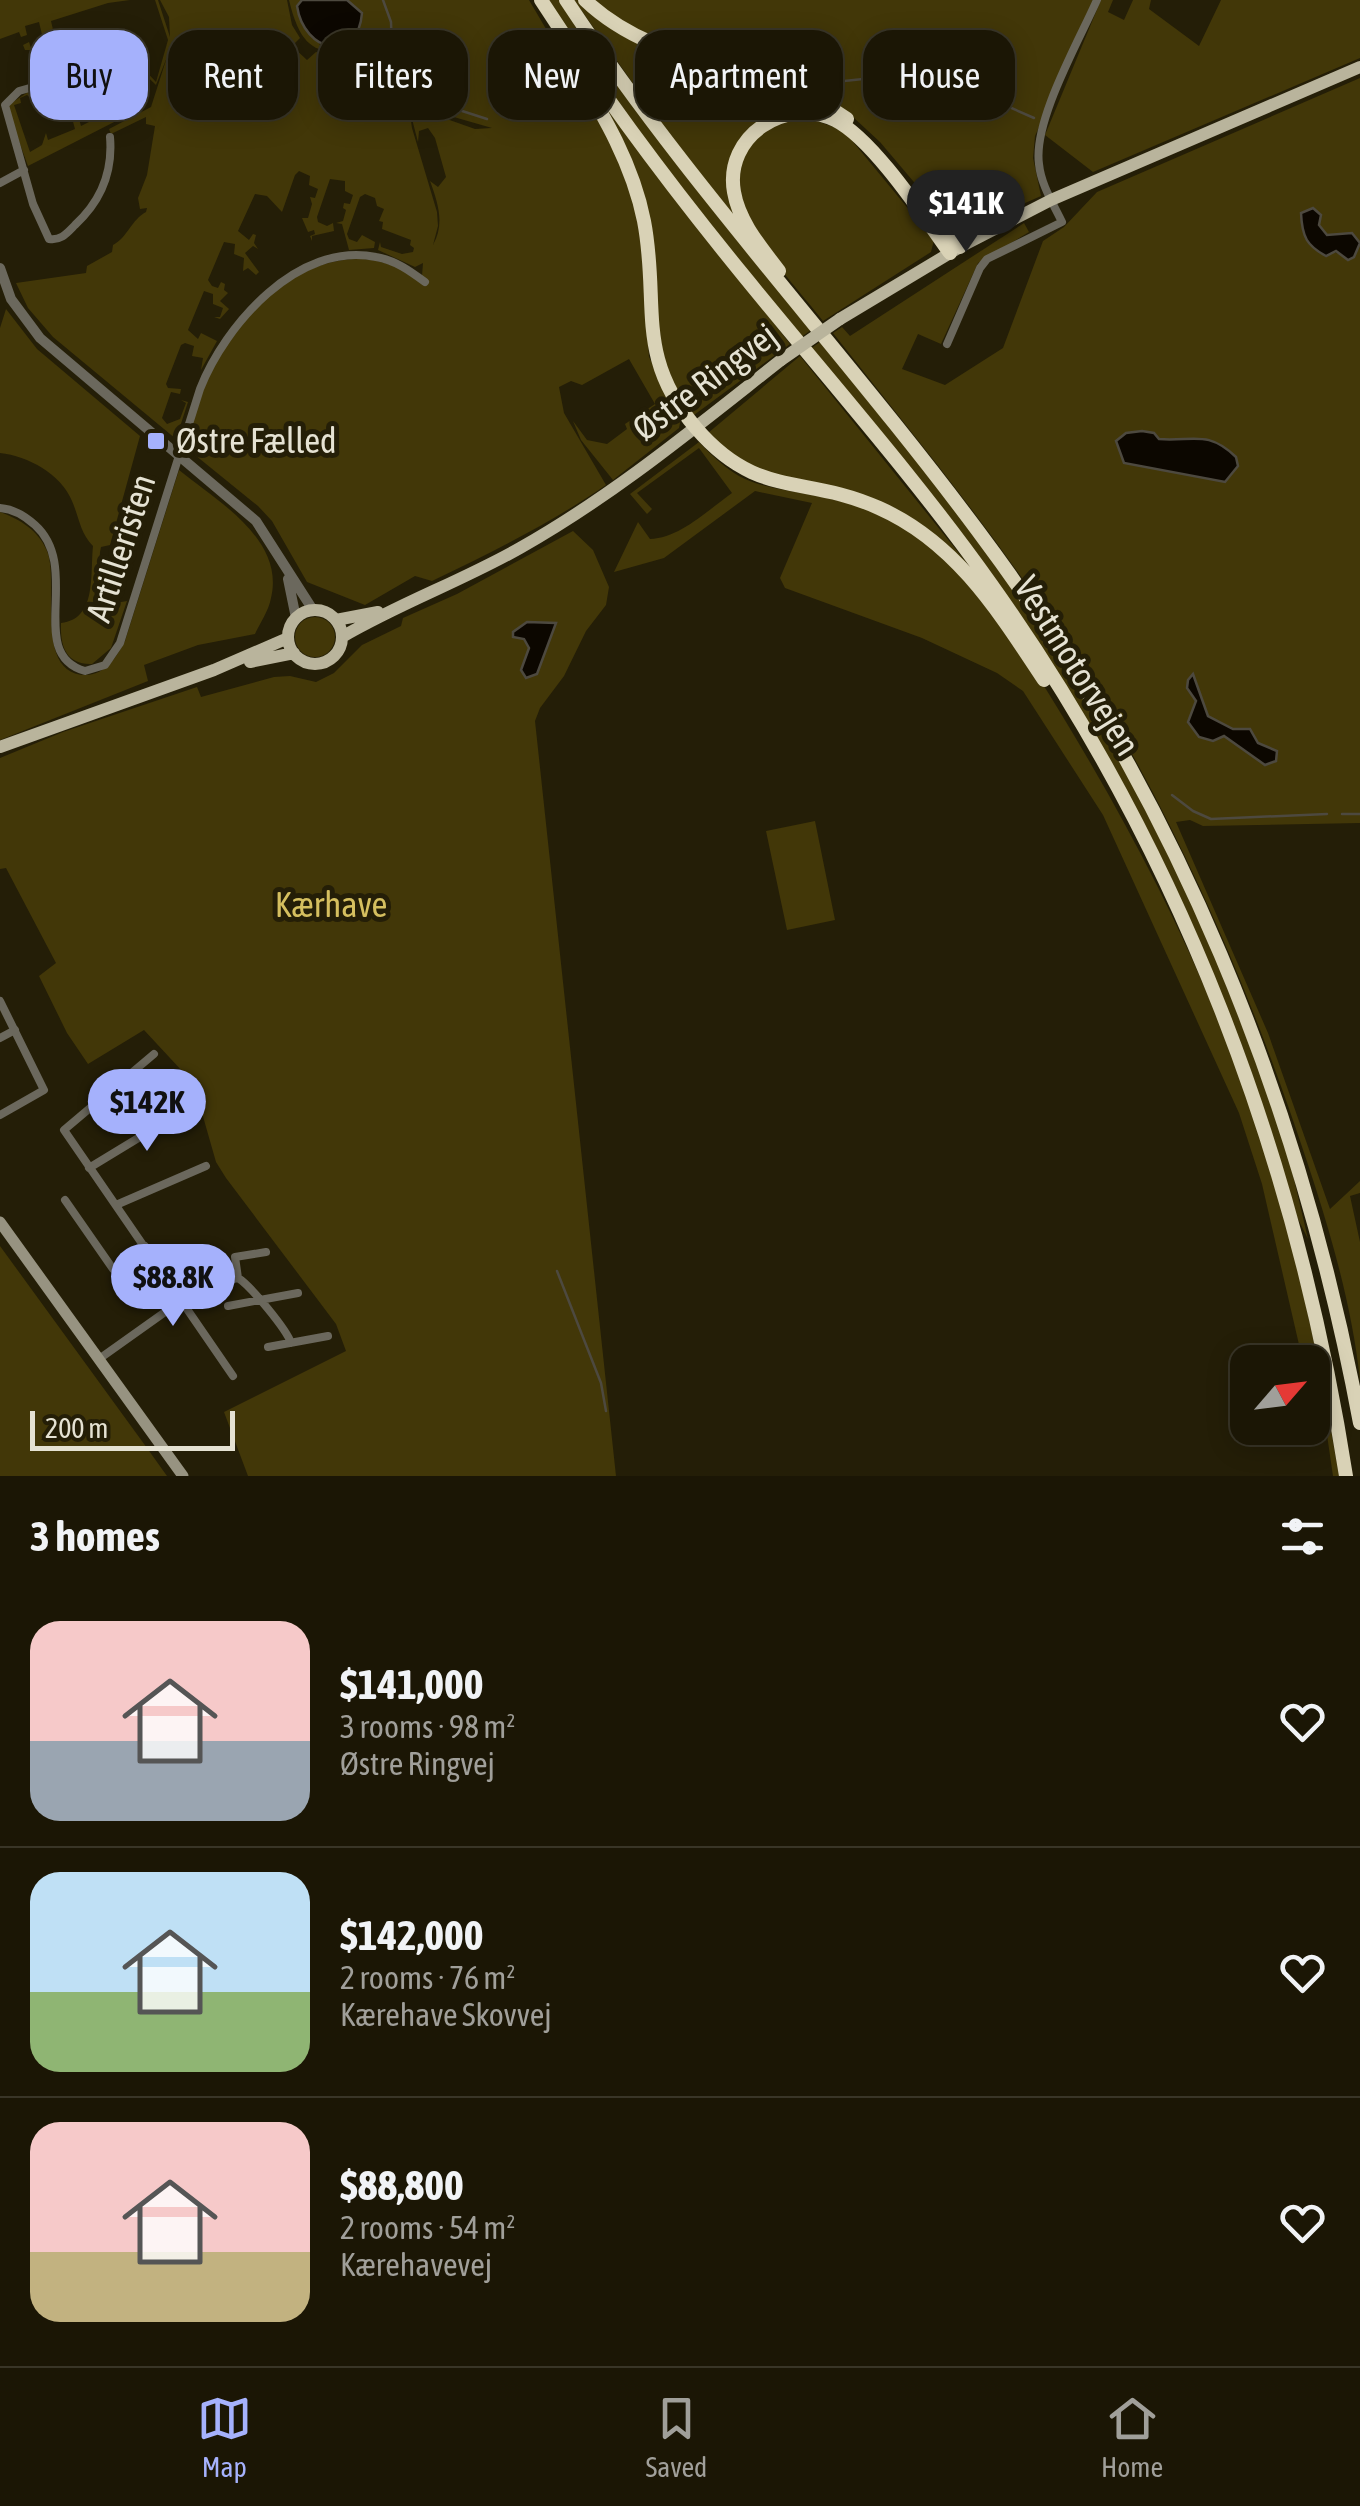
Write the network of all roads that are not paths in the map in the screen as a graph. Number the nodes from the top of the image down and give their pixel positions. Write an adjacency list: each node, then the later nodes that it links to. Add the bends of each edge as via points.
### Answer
1 (538, 0): 18 (highway, via 628,168 646,239 657,362); 31 (highway, Vestmotorvejen, via 678,193 992,584 1094,746)
2 (566, 0): 17 (highway, Vestmotorvejen, via 707,197)
3 (584, 0): 11 (highway, via 644,40 838,112 868,137)
4 (1097, 0): 10 (street, via 1038,142 1038,165)
5 (1360, 68): 10 (main road, Østre Ringvej)
6 (30, 87): 8 (street, via 6,105)
7 (110, 137): 8 (street, via 110,169 98,197 87,216 56,241 46,235)
8 (24, 170): 9 (street)
9 (0, 182)
10 (1051, 200): 11 (main road, Østre Ringvej); 16 (street, via 1062,222 987,259)
11 (955, 250): 17 (highway, via 870,151 835,121 786,114 764,123 741,149 733,185 742,217); 18 (main road, Østre Ringvej, bridge, via 840,319)
12 (423, 264): 14 (street)
13 (0, 268): 19 (street, via 20,314 40,338)
14 (414, 274): 15 (street, Artilleristen); 19 (street, Artilleristen, via 383,258 347,256 308,268 270,292 214,358)
15 (425, 282)
16 (947, 344)
17 (874, 400): 55 (highway, Vestmotorvejen, via 979,532 1064,655 1191,884 1290,1135)
18 (696, 427): 22 (main road, Østre Ringvej, via 606,495 520,548); 31 (highway, via 749,473 875,506 952,556 1042,676)
19 (179, 456): 20 (street, Artilleristen, via 120,643 96,669 74,668 58,651 51,545 26,517); 21 (street, via 256,521)
20 (0, 508)
21 (284, 563): 23 (street); 24 (street)
22 (394, 608): 25 (main road, Østre Ringvej); 26 (main road, Østre Ringvej)
23 (313, 610): 24 (main road); 25 (main road)
24 (296, 618): 27 (main road)
25 (336, 620): 26 (main road)
26 (342, 637): 28 (main road, via 338,651 322,663 304,662)
27 (288, 638): 28 (main road); 29 (main road)
28 (294, 653): 29 (main road)
29 (214, 670): 30 (main road)
30 (0, 747)
31 (1163, 874): 57 (highway, Vestmotorvejen, via 1268,1137 1314,1303)
32 (0, 1001): 33 (street)
33 (14, 1030): 34 (street); 37 (street, via 44,1090)
34 (0, 1038)
35 (154, 1054): 39 (street, via 64,1130)
36 (186, 1109): 39 (street)
37 (0, 1115)
38 (206, 1166): 41 (street)
39 (90, 1168): 41 (street)
40 (65, 1200): 43 (street, via 113,1268)
41 (116, 1205): 43 (street)
42 (0, 1222): 53 (main road)
43 (145, 1246): 47 (street)
44 (266, 1252): 45 (street, via 235,1256)
45 (238, 1278): 47 (street, via 202,1285); 48 (street)
46 (298, 1293): 48 (street)
47 (181, 1300): 53 (street); 54 (street)
48 (260, 1300): 49 (street); 51 (street)
49 (228, 1306)
50 (328, 1336): 51 (street)
51 (291, 1343): 52 (street)
52 (268, 1347)
53 (99, 1359): 56 (main road)
54 (233, 1376)
55 (1360, 1423)
56 (183, 1476)
57 (1346, 1476)

